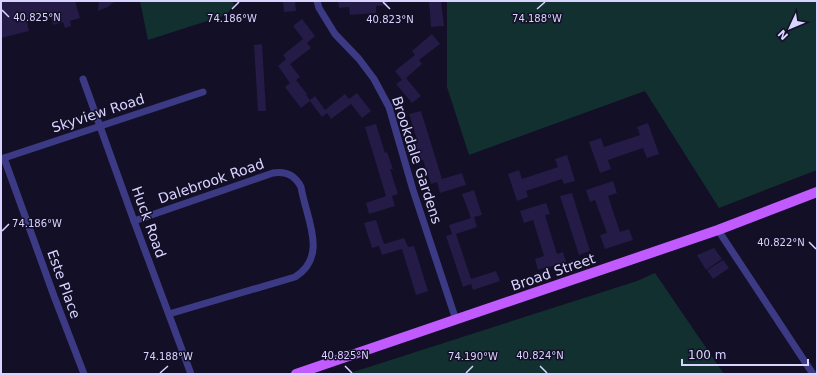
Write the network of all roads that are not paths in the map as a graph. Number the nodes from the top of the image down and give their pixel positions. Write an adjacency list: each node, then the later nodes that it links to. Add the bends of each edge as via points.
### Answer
1 (317, 1): 10 (street, Brookdale Gardens, via 335,34 374,79 389,107 413,190)
2 (83, 79): 4 (street, Huck Road)
3 (203, 92): 4 (street, Skyview Road)
4 (100, 126): 5 (street, Skyview Road); 7 (street, Huck Road)
5 (2, 159): 11 (street, Este Place)
6 (817, 192): 8 (main road, Broad Street)
7 (134, 221): 9 (street, Huck Road); 9 (street, Dalebrook Road, via 274,173 293,176 301,187 314,243 313,257 306,269 295,277)
8 (718, 230): 10 (main road, Broad Street); 14 (street)
9 (169, 314): 12 (street, Huck Road)
10 (456, 320): 13 (main road, Broad Street)
11 (84, 374)
12 (191, 374)
13 (296, 374)
14 (813, 374)

